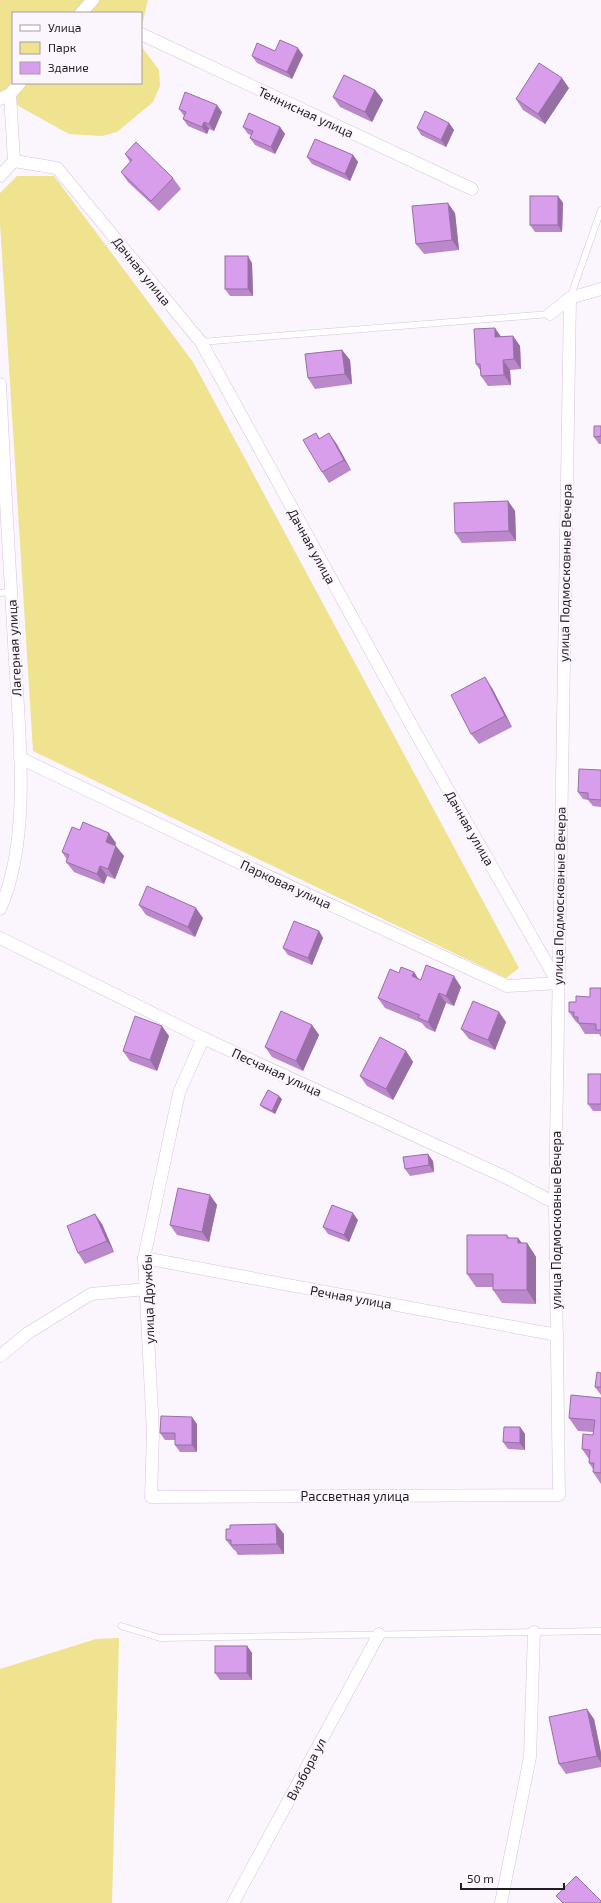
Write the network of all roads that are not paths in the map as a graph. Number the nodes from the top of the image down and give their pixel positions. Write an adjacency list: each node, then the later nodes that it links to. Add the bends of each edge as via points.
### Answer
1 (142, 34): 6 (street, Теннисная улица)
2 (19, 84): 3 (street)
3 (5, 96): 4 (street)
4 (14, 161): 5 (street); 11 (street, Дачная улица, via 57,168)
5 (0, 176)
6 (472, 189)
7 (601, 210): 9 (lane)
8 (601, 289): 9 (street)
9 (570, 298): 10 (street); 17 (street, улица Подмосковные Вечера)
10 (550, 314): 11 (lane)
11 (201, 342): 17 (street, Дачная улица, via 405,714)
12 (0, 384): 13 (street, Лагерная улица)
13 (6, 592): 14 (street, Лагерная улица)
14 (20, 758): 15 (street, Лагерная улица, via 20,830 9,891); 17 (street, Парковая улица, via 507,986)
15 (0, 909)
16 (0, 938): 18 (street, Песчаная улица)
17 (558, 983): 19 (street, улица Подмосковные Вечера)
18 (203, 1038): 19 (street, Песчаная улица, via 507,1178); 20 (street, улица Дружбы, via 178,1093)
19 (555, 1203): 22 (street, улица Подмосковные Вечера)
20 (144, 1258): 21 (street, улица Дружбы); 22 (street, Речная улица)
21 (146, 1289): 23 (street, via 91,1294 28,1334); 25 (street, улица Дружбы, via 153,1432)
22 (557, 1335): 24 (street, улица Подмосковные Вечера)
23 (0, 1356)
24 (559, 1495): 25 (street, Рассветная улица)
25 (152, 1497)
26 (120, 1626): 29 (lane, via 160,1638)
27 (601, 1631): 28 (lane)
28 (534, 1632): 29 (lane); 31 (street, via 530,1757)
29 (378, 1634): 30 (street, Визбора ул)
30 (233, 1903)
31 (501, 1903)

